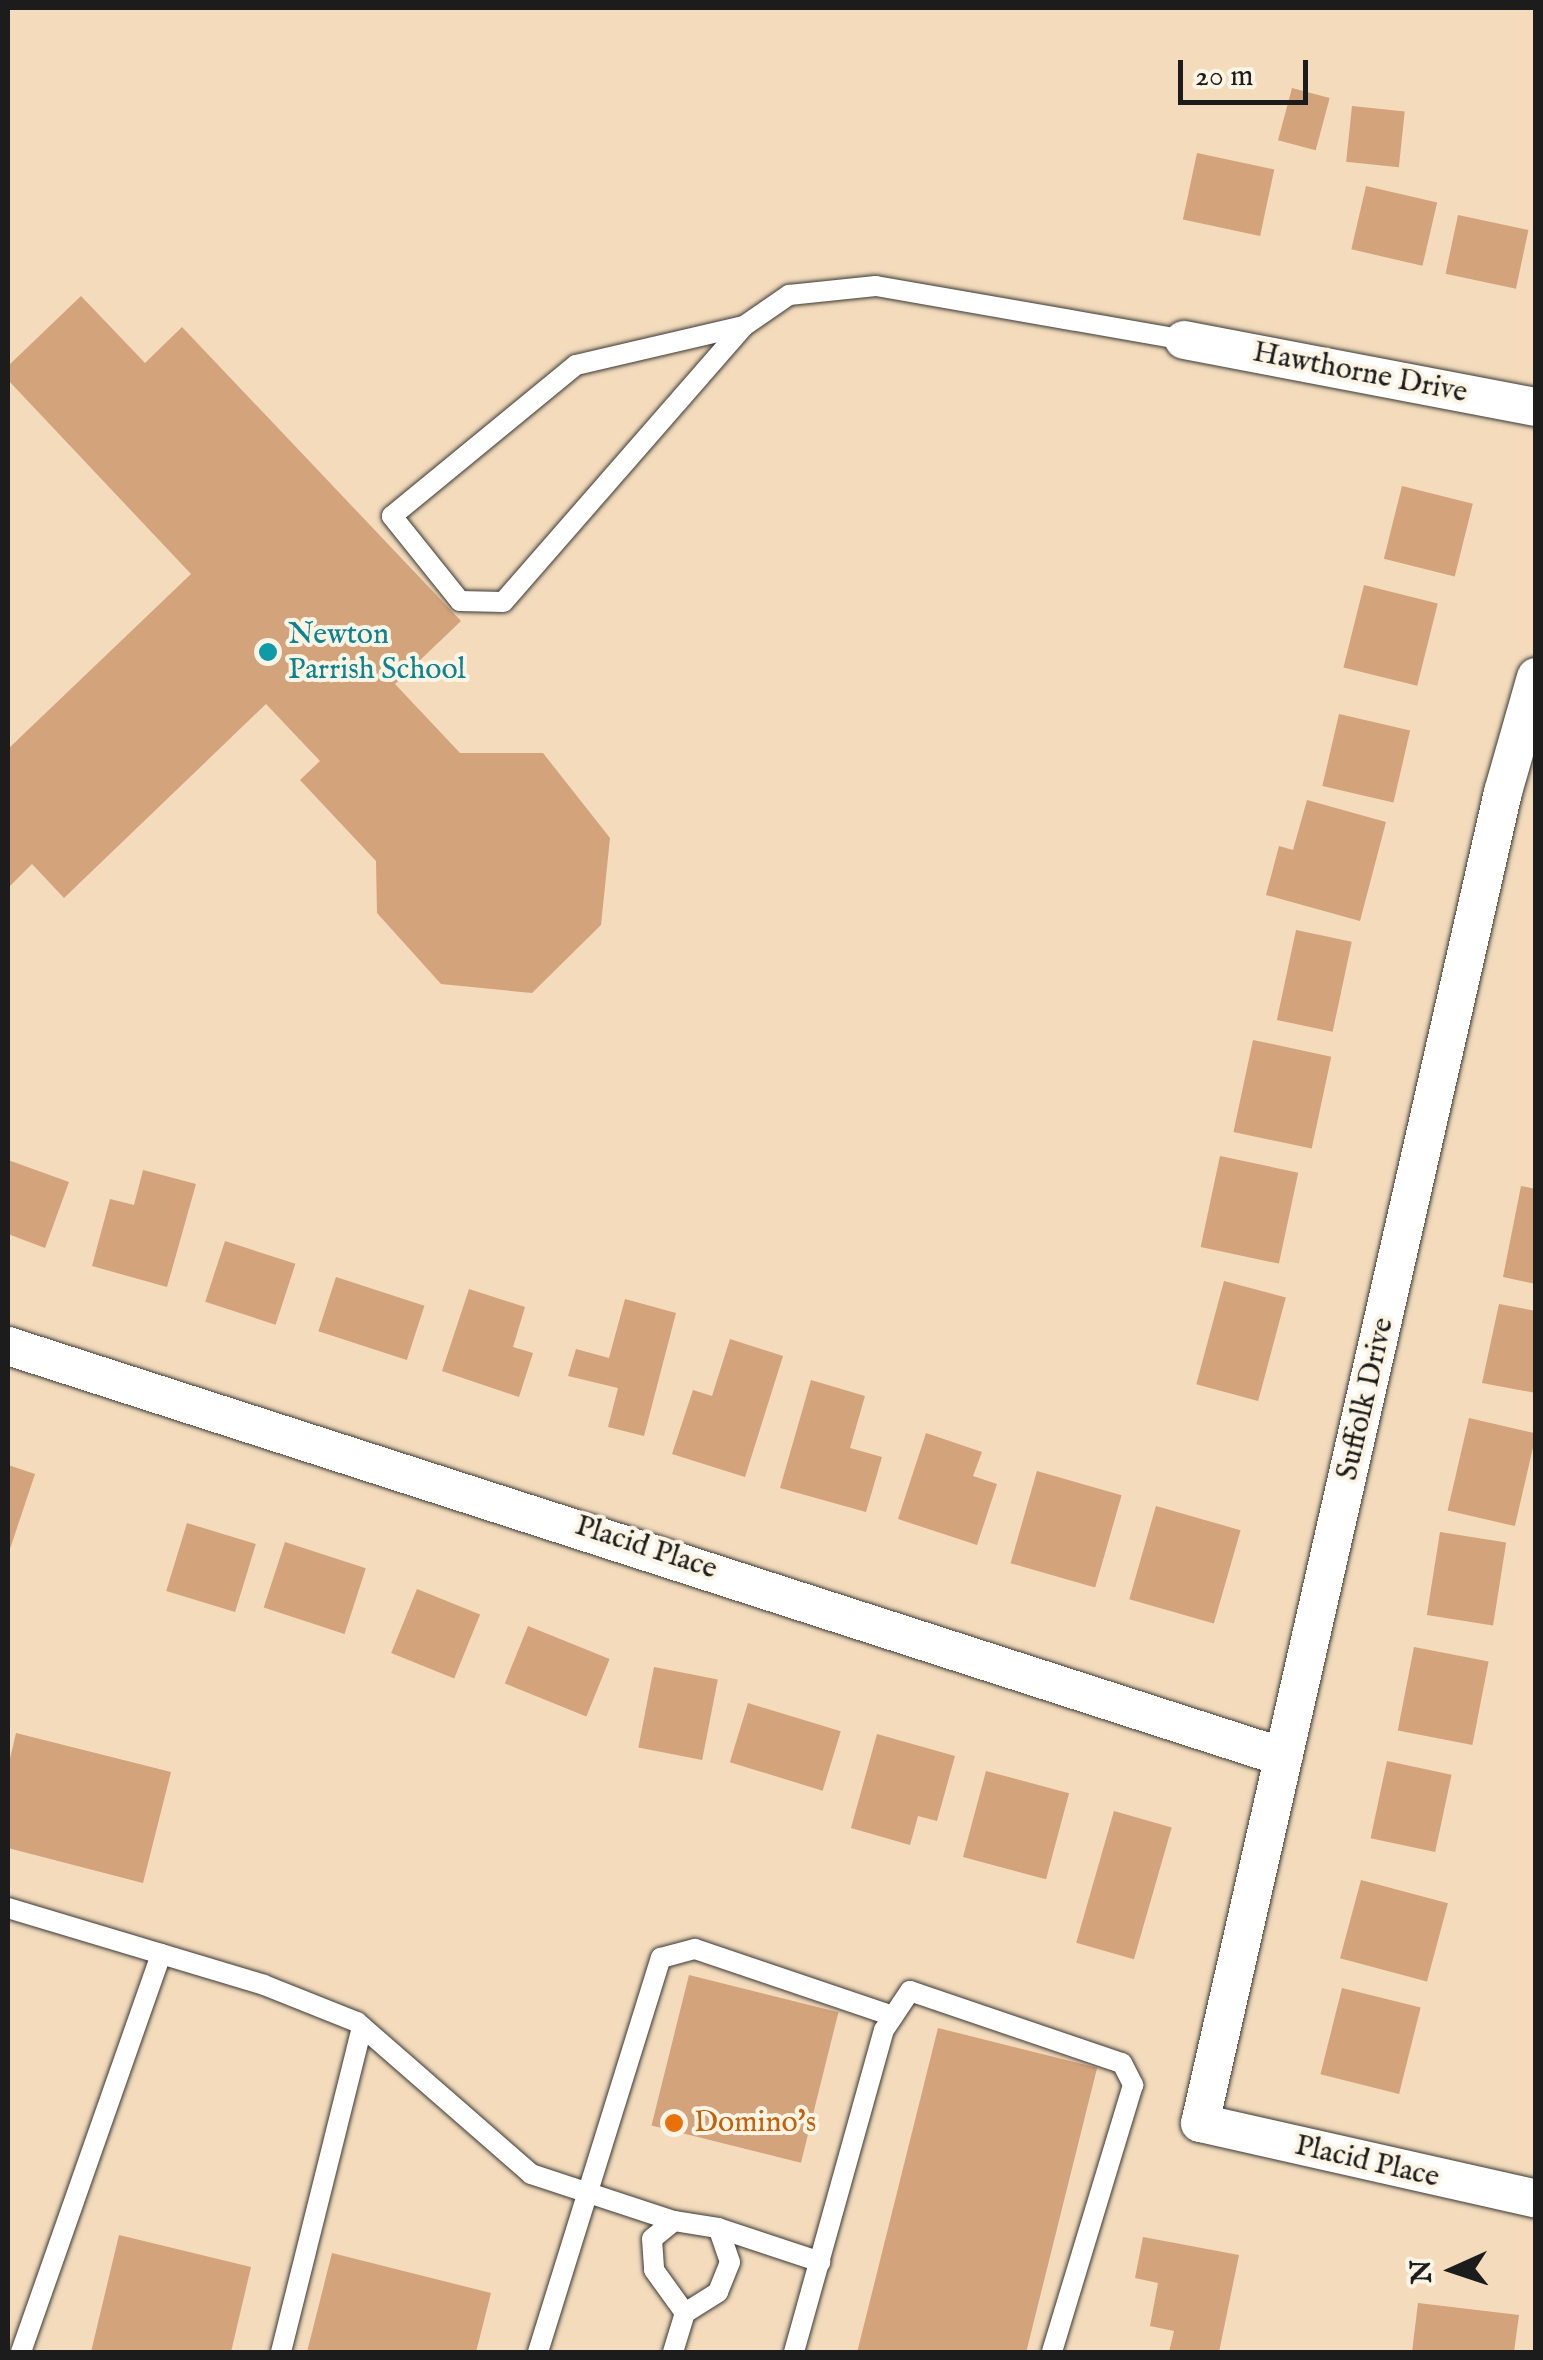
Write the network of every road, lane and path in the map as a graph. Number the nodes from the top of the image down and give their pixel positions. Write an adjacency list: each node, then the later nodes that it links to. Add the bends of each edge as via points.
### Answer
1 (744, 326): 1 (lane, via 576,366 392,516 460,601 503,602); 2 (lane, via 789,295 876,286)
2 (1184, 340): 3 (street, Hawthorne Drive)
3 (1536, 406)
4 (1536, 677): 6 (street, Suffolk Drive, via 1503,792)
5 (8, 1346): 6 (street, Placid Place)
6 (1283, 1757): 11 (street, Suffolk Drive)
7 (8, 1908): 8 (lane)
8 (161, 1954): 10 (lane, via 264,1985); 18 (lane)
9 (894, 2016): 12 (lane, via 696,1949 662,1958); 16 (lane); 23 (lane, via 910,1991 1122,2063 1128,2074 1133,2085)
10 (362, 2027): 12 (lane, via 531,2174); 19 (lane)
11 (1200, 2123): 13 (street, Placid Place)
12 (586, 2192): 14 (lane); 20 (lane)
13 (1536, 2199)
14 (674, 2221): 15 (lane); 17 (lane, via 652,2239 654,2270)
15 (718, 2228): 16 (lane); 17 (lane, via 730,2262 718,2292)
16 (820, 2262): 22 (lane)
17 (685, 2313): 21 (lane)
18 (21, 2352)
19 (281, 2352)
20 (538, 2352)
21 (673, 2352)
22 (794, 2352)
23 (1052, 2352)

